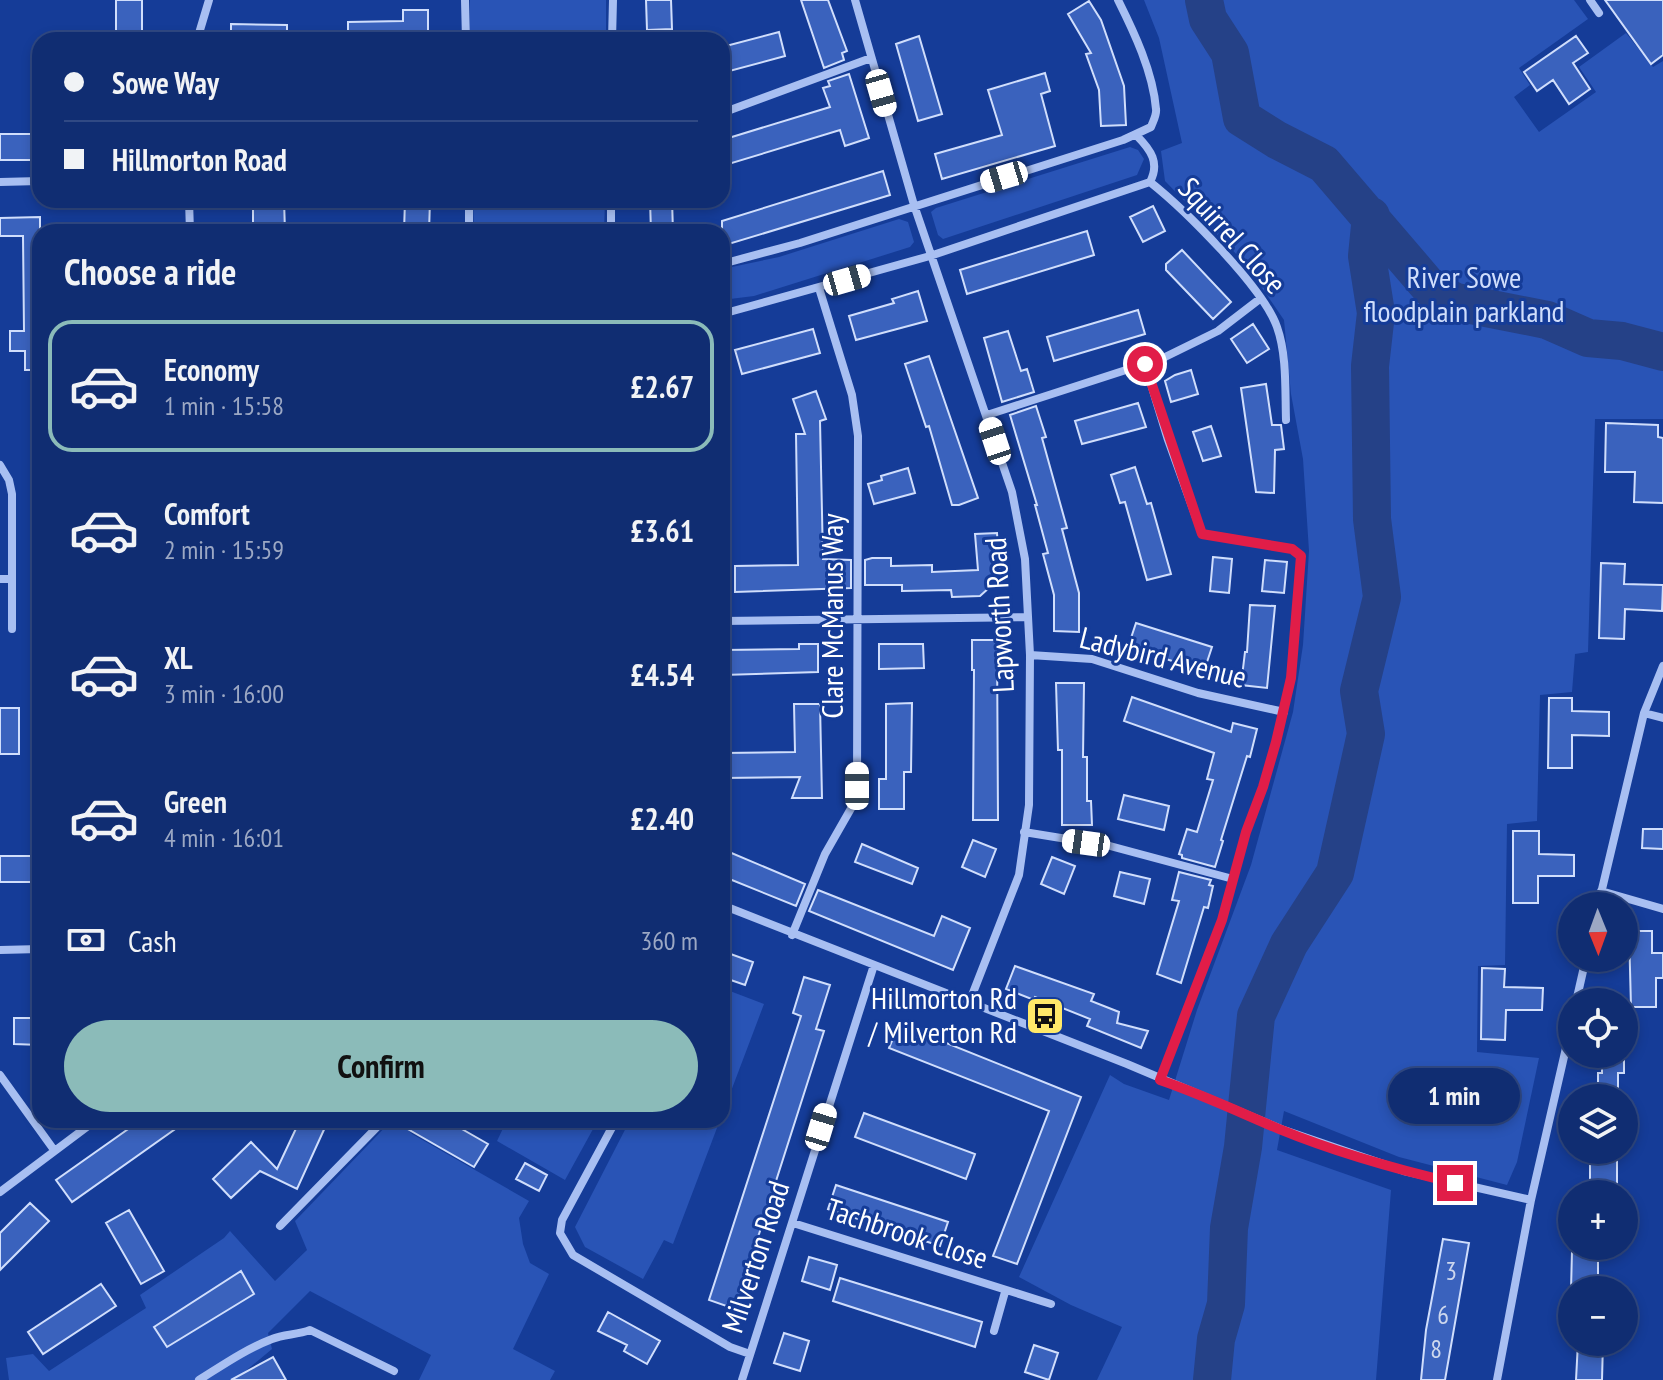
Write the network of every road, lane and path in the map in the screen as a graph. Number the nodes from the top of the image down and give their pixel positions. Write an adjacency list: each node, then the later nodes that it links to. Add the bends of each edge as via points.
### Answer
1 (209, 0): 8 (street)
2 (465, 0): 9 (street)
3 (613, 0): 10 (street)
4 (855, 0): 11 (street, Lapworth Road)
5 (1118, 0): 13 (street, via 1133,29 1157,112 1151,127)
6 (1590, 0): 7 (street)
7 (1599, 13)
8 (199, 32)
9 (466, 32)
10 (612, 32)
11 (871, 58): 12 (street); 17 (street, Lapworth Road)
12 (730, 110)
13 (1137, 136): 16 (street, Squirrel Close, via 1155,160); 17 (street)
14 (32, 181): 15 (street)
15 (0, 182)
16 (1150, 182): 18 (street, Squirrel Close); 21 (street, Squirrel Close)
17 (914, 205): 18 (street, Lapworth Road); 19 (street)
18 (930, 256): 20 (street); 24 (street, Lapworth Road)
19 (730, 262)
20 (819, 288): 22 (street); 30 (street, Clare McManus Way, via 852,395 858,436)
21 (1261, 298): 23 (street, via 1218,331); 25 (street, Squirrel Close, via 1277,326)
22 (730, 312)
23 (1145, 364): 24 (street); 35 (street, via 1202,534 1292,549 1301,556)
24 (987, 415): 29 (street, Lapworth Road, via 1021,528)
25 (1286, 420)
26 (0, 465): 28 (street, via 12,494)
27 (0, 579): 28 (street)
28 (12, 579): 32 (street)
29 (1028, 617): 30 (street); 33 (street, Lapworth Road)
30 (859, 619): 31 (street); 43 (street, Clare McManus Way, via 853,805 825,854)
31 (730, 621)
32 (12, 629)
33 (1030, 655): 35 (street, Ladybird Avenue, via 1092,659 1198,693); 38 (street, Lapworth Road, via 1029,805)
34 (1663, 666): 36 (street)
35 (1284, 712): 39 (street)
36 (1644, 713): 37 (street); 40 (street)
37 (1663, 718)
38 (1024, 832): 39 (street, via 1110,846); 47 (street, Lapworth Road, via 1019,875)
39 (1233, 879): 50 (street)
40 (1601, 891): 42 (street)
41 (730, 908): 43 (street)
42 (1663, 909)
43 (792, 935): 46 (street)
44 (32, 949): 45 (street)
45 (0, 950)
46 (874, 965): 47 (street); 59 (street, Milverton Road)
47 (969, 1003): 50 (street)
48 (1561, 1068): 58 (street)
49 (0, 1075): 51 (street)
50 (1160, 1080): 58 (street, via 1404,1171)
51 (32, 1119)
52 (38, 1128): 56 (street)
53 (85, 1128): 56 (street)
54 (376, 1128): 60 (street)
55 (612, 1128): 64 (street, via 562,1220 565,1245 595,1269)
56 (54, 1150): 57 (street)
57 (0, 1192)
58 (1531, 1200): 68 (street)
59 (793, 1223): 61 (street, Tachbrook Close); 64 (street, Milverton Road)
60 (280, 1226)
61 (1005, 1292): 62 (street, Tachbrook Close); 63 (street, Tachbrook Close)
62 (1051, 1304)
63 (994, 1331)
64 (750, 1354): 67 (street, Milverton Road)
65 (394, 1371): 66 (street, via 310,1330 276,1337)
66 (199, 1380)
67 (742, 1380)
68 (1497, 1380)

